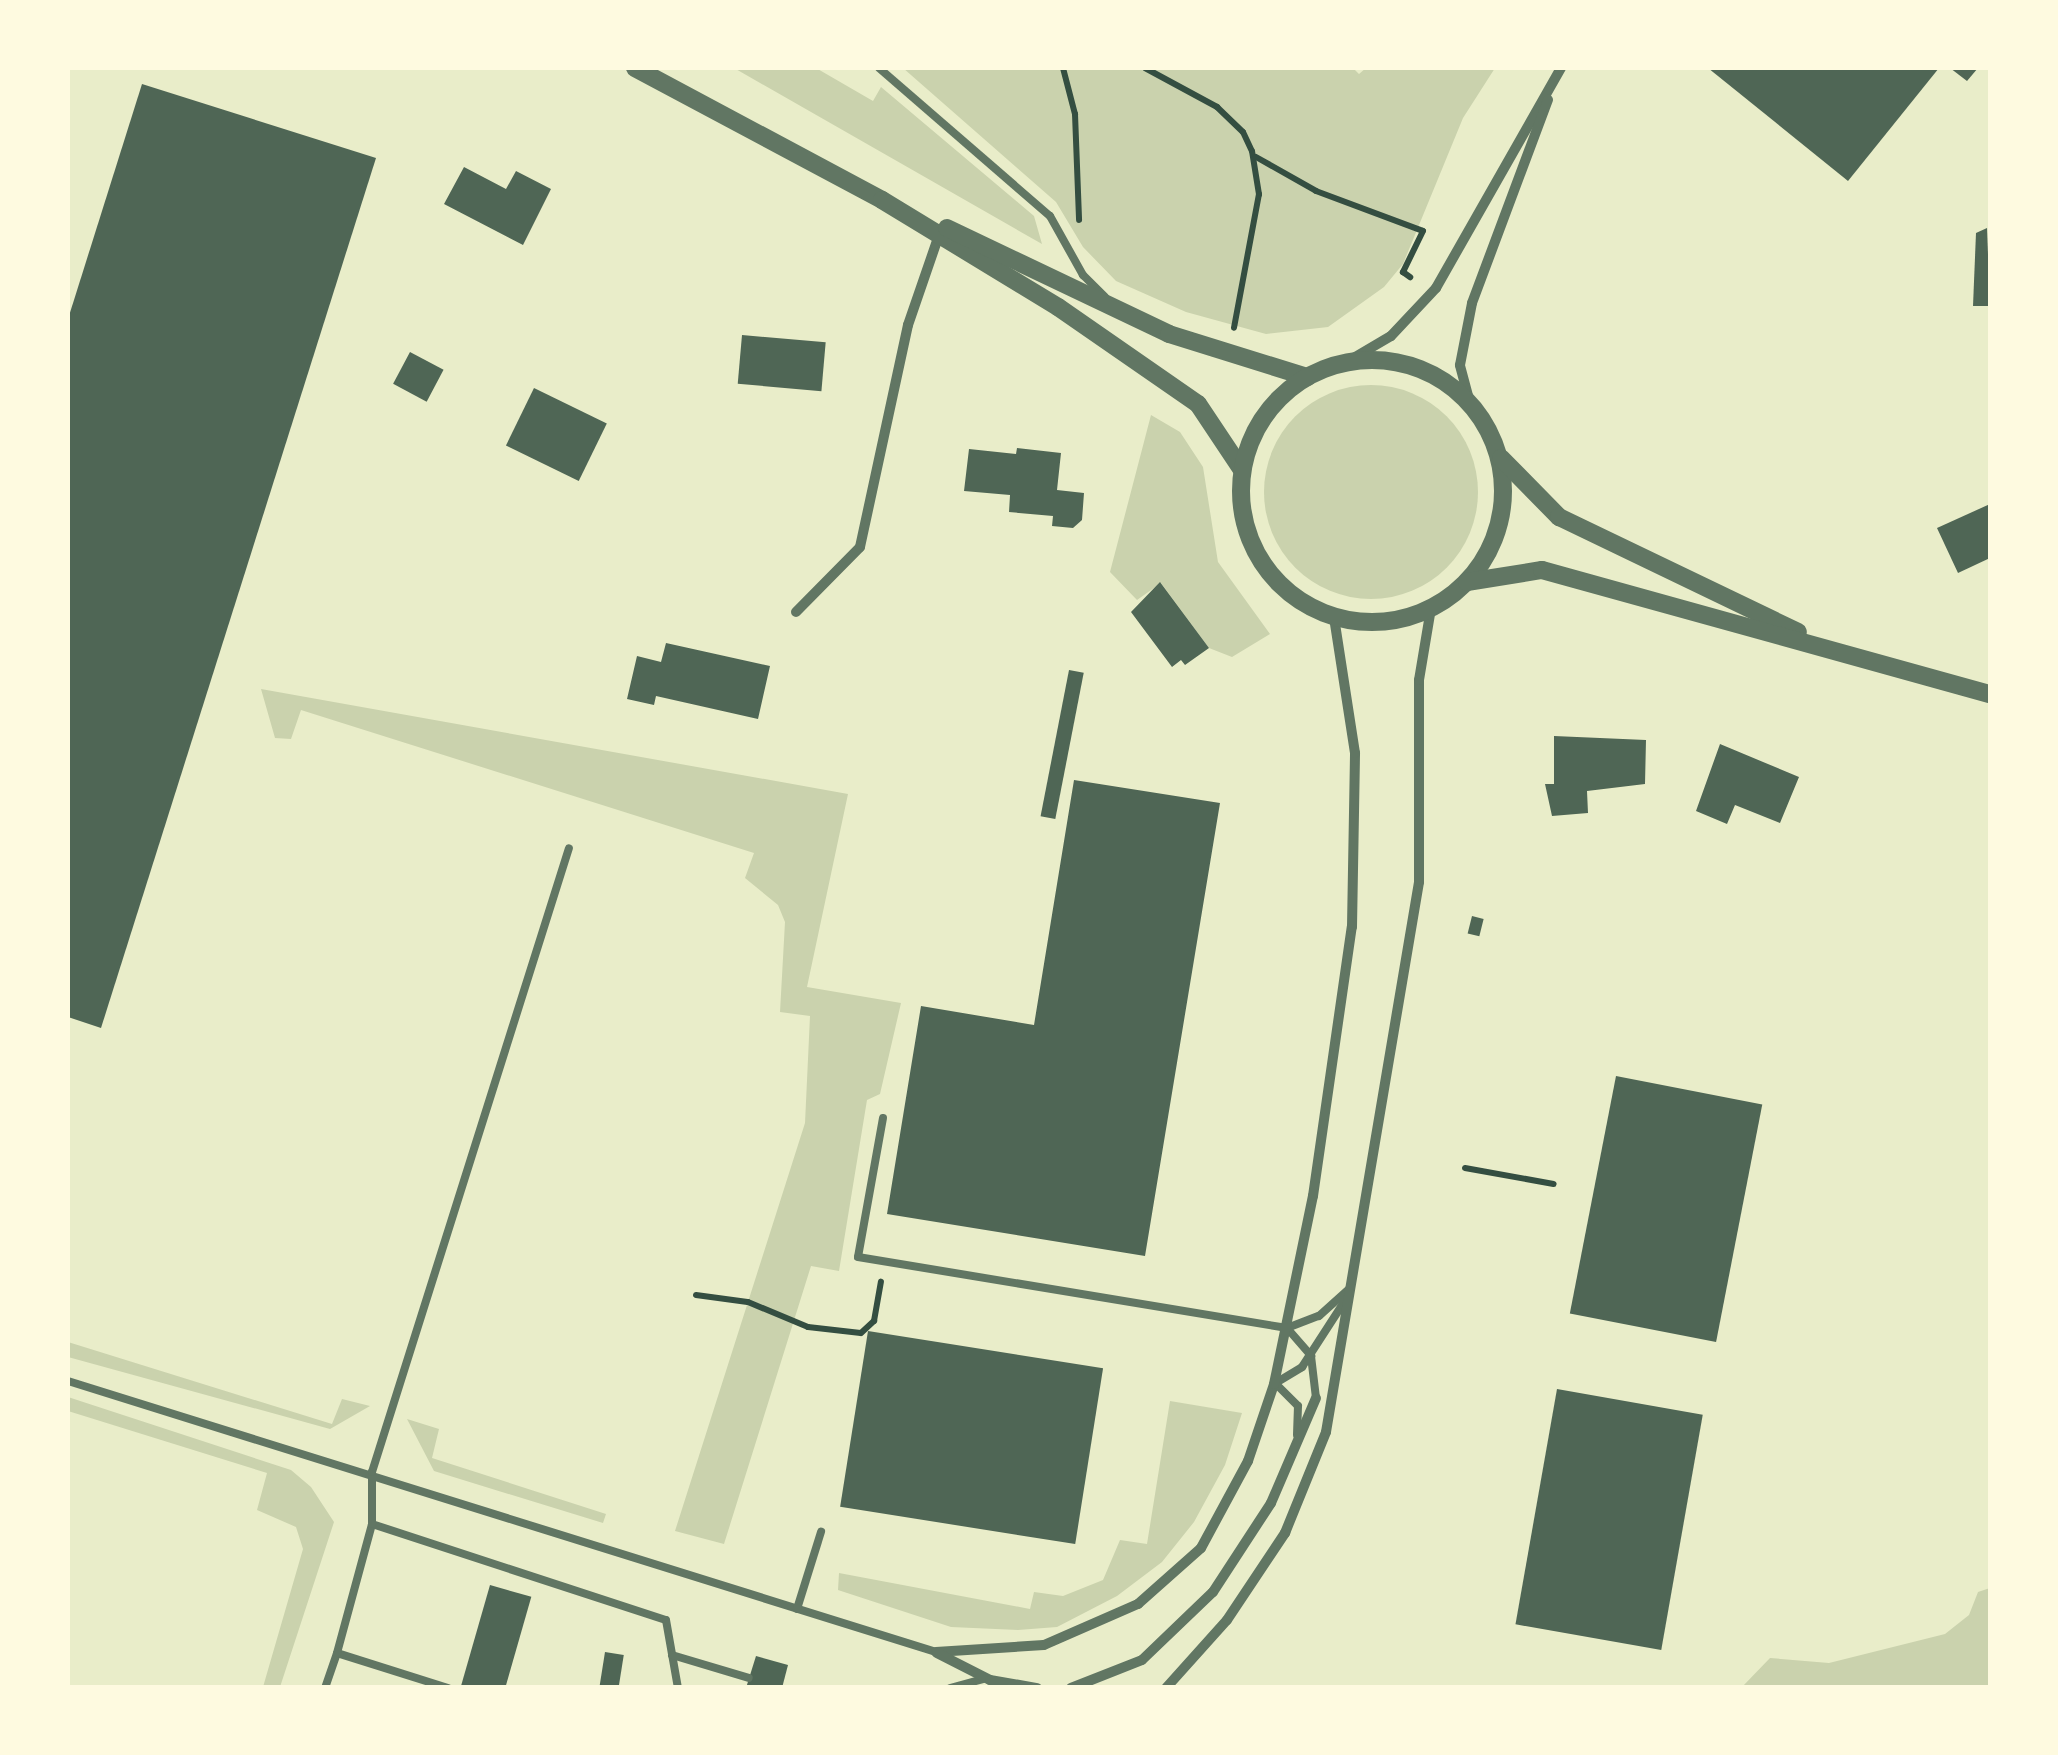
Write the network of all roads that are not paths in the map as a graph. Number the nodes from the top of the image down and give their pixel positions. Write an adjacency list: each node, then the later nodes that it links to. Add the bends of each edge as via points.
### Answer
1 (635, 68): 4 (street)
2 (879, 68): 6 (lane, via 1050,216 1083,274)
3 (1560, 69): 7 (street, via 1436,288 1391,336); 9 (street, via 1472,303 1460,365)
4 (882, 200): 5 (street); 6 (street)
5 (939, 234): 11 (street, via 1170,382 1198,404); 14 (street, via 908,325 860,547)
6 (1115, 308): 8 (street, via 1226,355)
7 (1345, 363): 8 (street); 9 (street, via 1412,366)
8 (1307, 377): 11 (street, via 1258,425)
9 (1470, 403): 10 (street)
10 (1498, 456): 12 (street, via 1500,520); 16 (street, via 1559,517)
11 (1242, 470): 15 (street, via 1242,513 1261,561 1296,598)
12 (1466, 582): 13 (street); 16 (street, via 1542,570)
13 (1431, 608): 15 (street, via 1384,622); 20 (street, via 1419,680 1419,882)
14 (796, 612)
15 (1334, 617): 21 (street, via 1355,753 1352,927)
16 (1844, 654): 17 (street)
17 (1990, 694)
18 (568, 848): 27 (lane)
19 (883, 1118): 21 (lane, via 858,1257)
20 (1353, 1286): 21 (lane, via 1319,1316); 22 (lane); 42 (street, via 1326,1432 1300,1500 1255,1581)
21 (1287, 1328): 22 (lane); 24 (street)
22 (1312, 1356): 24 (lane, via 1287,1381); 25 (lane)
23 (68, 1381): 27 (lane)
24 (1274, 1384): 26 (lane, via 1298,1406); 31 (street, via 1226,1508 1178,1573 1138,1604 1044,1646)
25 (1316, 1398): 26 (street)
26 (1293, 1454): 41 (street, via 1232,1568 1186,1622 1142,1660)
27 (372, 1472): 28 (lane); 30 (lane)
28 (372, 1524): 32 (lane); 33 (lane, via 666,1620)
29 (821, 1532): 30 (lane)
30 (797, 1610): 31 (lane)
31 (936, 1652): 35 (street)
32 (337, 1653): 36 (lane); 37 (lane)
33 (672, 1655): 34 (lane); 38 (lane)
34 (748, 1678)
35 (990, 1680): 39 (lane); 40 (street)
36 (324, 1688)
37 (448, 1688)
38 (678, 1688)
39 (950, 1688)
40 (1037, 1688)
41 (1071, 1688)
42 (1166, 1688)

